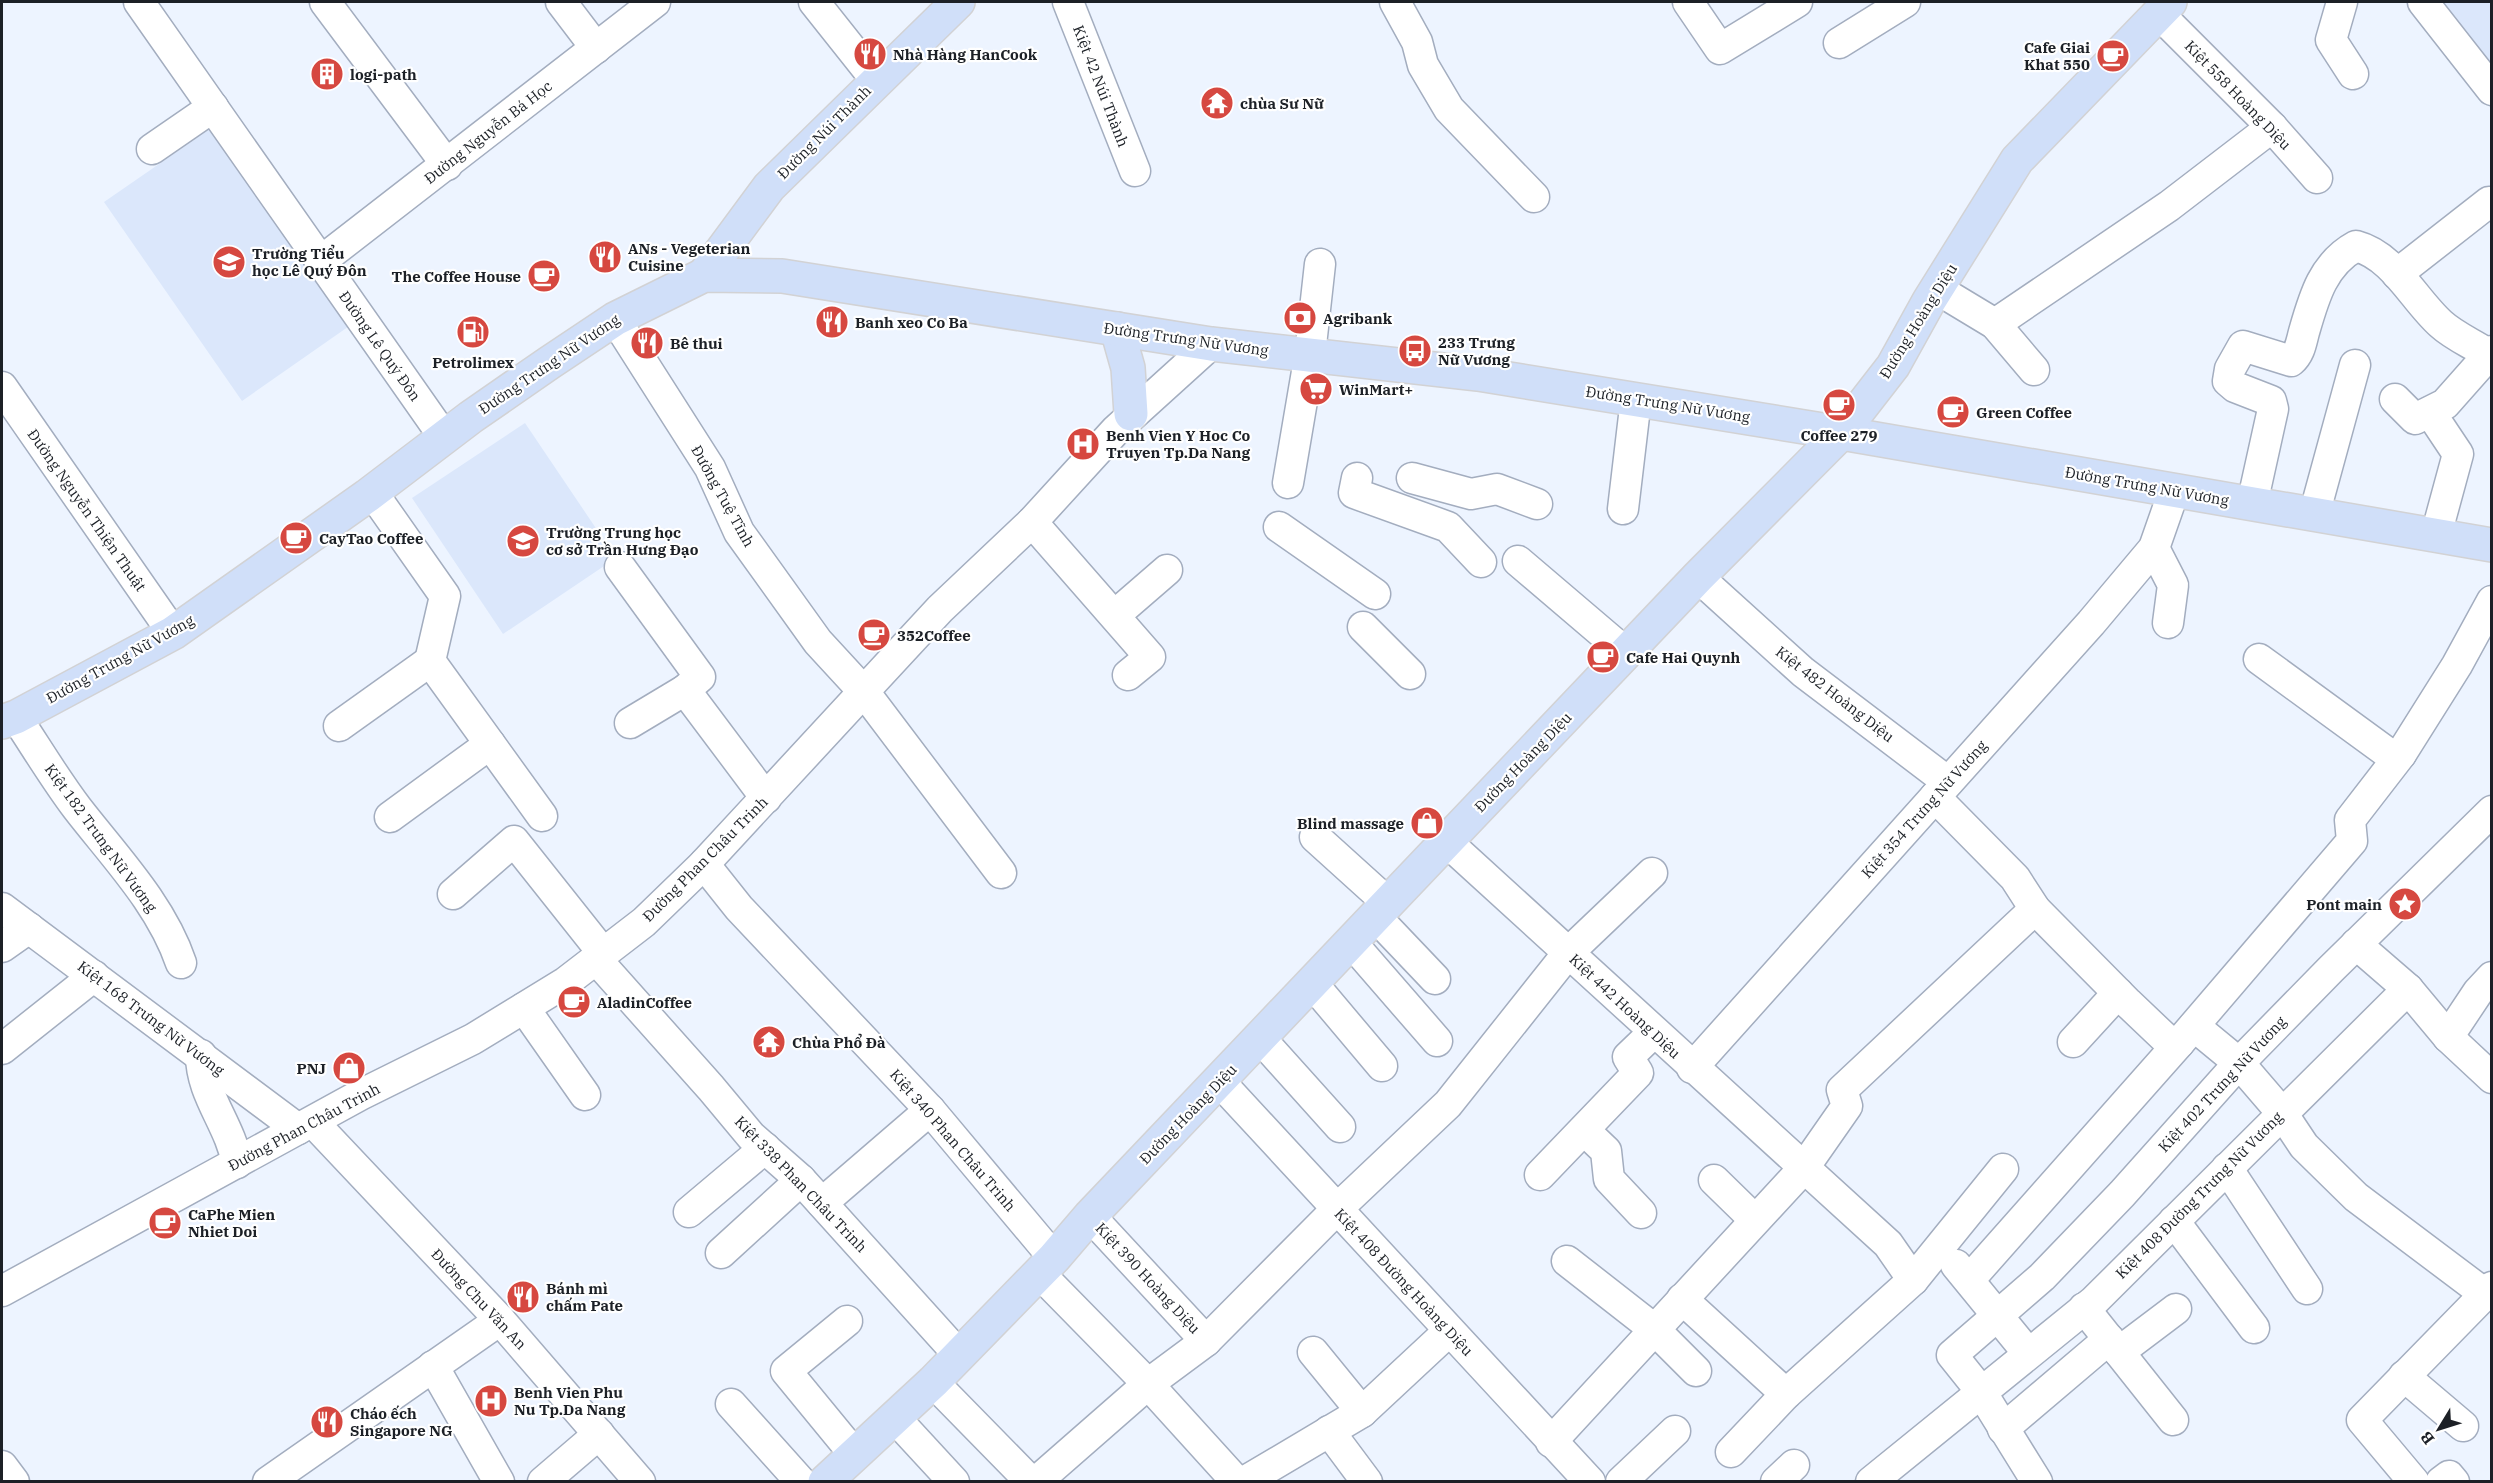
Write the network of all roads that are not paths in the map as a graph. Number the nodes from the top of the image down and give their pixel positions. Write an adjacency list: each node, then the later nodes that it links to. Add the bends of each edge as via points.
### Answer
1 (139, 2): 20 (street, Đường Lê Quý Đôn)
2 (325, 2): 23 (street)
3 (561, 2): 16 (street)
4 (655, 2): 16 (street, Đường Nguyễn Bá Học)
5 (814, 2): 18 (street)
6 (958, 2): 18 (main road, Đường Núi Thành)
7 (1068, 2): 24 (street, Kiệt 42 Núi Thành)
8 (1395, 2): 26 (street, via 1418,42 1423,65 1449,109)
9 (1688, 2): 10 (street, via 1720,49)
10 (1797, 2)
11 (1905, 2): 15 (street)
12 (2342, 2): 17 (street, via 2331,40)
13 (2423, 2): 19 (street)
14 (2164, 7): 21 (street, Kiệt 558 Hoàng Diệu); 32 (main road, Đường Hoàng Diệu, via 2017,160)
15 (1839, 43)
16 (596, 48): 23 (street, Đường Nguyễn Bá Học)
17 (2353, 74)
18 (876, 80): 31 (main road, Đường Núi Thành, via 768,187)
19 (2492, 90)
20 (213, 107): 22 (street); 28 (street, Đường Lê Quý Đôn)
21 (2272, 127): 25 (street, Kiệt 558 Hoàng Diệu); 34 (street, via 2169,206)
22 (152, 149)
23 (447, 165): 28 (street, Đường Nguyễn Bá Học)
24 (1134, 171)
25 (2317, 178)
26 (1534, 197)
27 (2489, 202): 30 (street)
28 (321, 261): 47 (street, Đường Lê Quý Đôn)
29 (1320, 264): 38 (street)
30 (2397, 274): 37 (street, via 2441,325); 54 (street, via 2367,249 2356,246 2342,254 2324,275 2298,355 2291,361 2243,346 2228,381 2271,401 2273,409)
31 (704, 275): 33 (main road, Đường Trưng Nữ Vương); 35 (main road, Đường Trưng Nữ Vương, via 801,278)
32 (1937, 289): 34 (street); 46 (main road, Đường Hoàng Diệu, via 1893,366)
33 (615, 319): 47 (main road, Đường Trưng Nữ Vương); 79 (street, Đường Tuệ Tĩnh, via 710,468 739,532 818,642)
34 (1995, 324): 40 (street)
35 (1118, 329): 36 (main road, Đường Trưng Nữ Vương); 45 (main road, via 1128,368)
36 (1210, 344): 38 (main road, Đường Trưng Nữ Vương); 45 (street, Đường Phan Châu Trinh)
37 (2490, 352): 44 (street, via 2445,404)
38 (1310, 354): 42 (main road, Đường Trưng Nữ Vương, via 1458,371); 50 (street)
39 (2355, 365): 56 (street)
40 (2034, 370)
41 (2, 387): 72 (street, Đường Nguyễn Thiện Thuật)
42 (1636, 399): 46 (main road, Đường Trưng Nữ Vương); 55 (street)
43 (2395, 399): 44 (street, via 2415,419)
44 (2430, 412): 59 (street, via 2458,454)
45 (1131, 414): 57 (street, Đường Phan Châu Trinh)
46 (1841, 433): 51 (main road, Đường Trưng Nữ Vương); 66 (main road, Đường Hoàng Diệu)
47 (444, 437): 52 (main road, Đường Trưng Nữ Vương)
48 (1357, 478): 62 (street, via 1354,493 1448,527)
49 (1412, 478): 53 (street, via 1471,494 1497,489)
50 (1288, 483)
51 (2174, 490): 54 (main road, Đường Trưng Nữ Vương); 61 (street, Kiệt 354 Trưng Nữ Vương)
52 (372, 492): 72 (main road, Đường Trưng Nữ Vương); 75 (street, via 445,596)
53 (1538, 504)
54 (2252, 504): 56 (main road, Đường Trưng Nữ Vương)
55 (1623, 509)
56 (2314, 515): 59 (main road, Đường Trưng Nữ Vương)
57 (1032, 522): 69 (street); 79 (street, Đường Phan Châu Trinh, via 940,609)
58 (1279, 527): 67 (street)
59 (2436, 535): 60 (main road, Đường Trưng Nữ Vương)
60 (2492, 545)
61 (2154, 548): 70 (street, via 2173,585); 85 (street, Kiệt 354 Trưng Nữ Vương)
62 (1481, 561)
63 (1518, 561): 73 (street)
64 (620, 567): 78 (street, via 699,677)
65 (1167, 570): 69 (street)
66 (1698, 577): 73 (main road, Đường Hoàng Diệu); 85 (street, Kiệt 482 Hoàng Diệu)
67 (1375, 594)
68 (2492, 601): 84 (street)
69 (1115, 615): 77 (street, via 1150,657)
70 (2168, 623)
71 (1364, 627): 76 (street)
72 (173, 633): 80 (main road, Đường Trưng Nữ Vương)
73 (1626, 653): 91 (main road, Đường Hoàng Diệu)
74 (2259, 659): 84 (street, via 2392,756)
75 (430, 661): 82 (street); 83 (street)
76 (1410, 674)
77 (1128, 675)
78 (685, 690): 81 (street); 86 (street)
79 (865, 693): 86 (street, Đường Phan Châu Trinh); 93 (street, Đường Tuệ Tĩnh)
80 (9, 719): 105 (street, Kiệt 182 Trưng Nữ Vương, via 147,900)
81 (630, 723)
82 (339, 726)
83 (490, 744): 88 (street); 89 (street)
84 (2401, 754): 115 (street, via 2350,820 2352,841)
85 (1941, 790): 98 (street, Kiệt 482 Hoàng Diệu, via 2015,878); 124 (street, Kiệt 354 Trưng Nữ Vương)
86 (766, 798): 92 (street, Đường Phan Châu Trinh)
87 (2492, 811): 101 (street, Kiệt 402 Trưng Nữ Vương)
88 (542, 816)
89 (390, 818)
90 (1315, 837): 97 (street)
91 (1447, 842): 97 (main road, Đường Hoàng Diệu); 103 (street, Kiệt 442 Hoàng Diệu)
92 (705, 864): 104 (street, Đường Phan Châu Trinh, via 644,922); 128 (street, Kiệt 340 Phan Châu Trinh, via 738,908)
93 (1001, 873)
94 (1652, 873): 103 (street)
95 (453, 894): 104 (street, Kiệt 338 Phan Châu Trinh, via 514,841)
96 (2, 908): 99 (street, Kiệt 168 Trưng Nữ Vương)
97 (1382, 909): 100 (main road, Đường Hoàng Diệu); 108 (street)
98 (2035, 909): 111 (street, Kiệt 482 Hoàng Diệu); 136 (street, via 1842,1090 1847,1106)
99 (29, 928): 102 (street); 106 (street, Kiệt 168 Trưng Nữ Vương)
100 (1351, 942): 109 (main road, Đường Hoàng Diệu); 118 (street)
101 (2356, 944): 110 (street); 122 (street, Kiệt 402 Trưng Nữ Vương)
102 (2, 947)
103 (1568, 953): 114 (street, Kiệt 442 Hoàng Diệu); 142 (street, via 1448,1104)
104 (600, 956): 112 (street, Đường Phan Châu Trinh); 133 (street, Kiệt 338 Phan Châu Trinh)
105 (181, 963)
106 (94, 976): 120 (street); 121 (street, Kiệt 168 Trưng Nữ Vương)
107 (2492, 977): 113 (street)
108 (1435, 978)
109 (1312, 983): 117 (main road, Đường Hoàng Diệu); 123 (street)
110 (2408, 989): 116 (street); 129 (street, Kiệt 408 Đường Trưng Nữ Vương)
111 (2118, 993): 115 (street, Kiệt 482 Hoàng Diệu, via 2167,1040); 119 (street)
112 (524, 1008): 127 (street); 130 (street, Đường Phan Châu Trinh, via 473,1039)
113 (2481, 1011): 116 (street)
114 (1654, 1032): 124 (street, Kiệt 442 Hoàng Diệu); 132 (street, via 1628,1058 1638,1073)
115 (2186, 1034): 122 (street, Kiệt 482 Hoàng Diệu); 153 (street)
116 (2448, 1037): 125 (street)
117 (1260, 1038): 126 (main road, Đường Hoàng Diệu); 131 (street)
118 (1437, 1041)
119 (2073, 1042)
120 (2, 1049)
121 (201, 1055): 130 (street, Kiệt 168 Trưng Nữ Vương); 134 (street, via 204,1080 227,1127)
122 (2239, 1063): 129 (street, Kiệt 482 Hoàng Diệu); 160 (street, Kiệt 402 Trưng Nữ Vương, via 2122,1194 2050,1269)
123 (1382, 1066)
124 (1692, 1068): 136 (street, Kiệt 442 Hoàng Diệu)
125 (2492, 1078)
126 (1219, 1081): 142 (street, Kiệt 408 Đường Hoàng Diệu); 145 (main road, Đường Hoàng Diệu)
127 (585, 1095)
128 (930, 1110): 141 (street); 151 (street, Kiệt 340 Phan Châu Trinh)
129 (2282, 1113): 135 (street, Kiệt 408 Đường Trưng Nữ Vương); 156 (street, Kiệt 482 Hoàng Diệu, via 2304,1146 2356,1197)
130 (305, 1125): 134 (street, Đường Phan Châu Trinh); 161 (street, Đường Chu Văn An)
131 (1340, 1127)
132 (1584, 1130): 138 (street); 144 (street, via 1606,1151 1609,1179)
133 (765, 1148): 139 (street, Kiệt 338 Phan Châu Trinh); 143 (street)
134 (237, 1163): 155 (street, Đường Phan Châu Trinh)
135 (2227, 1168): 147 (street, Kiệt 408 Đường Trưng Nữ Vương); 154 (street)
136 (1803, 1169): 146 (street); 152 (street, Kiệt 442 Hoàng Diệu, via 1888,1244)
137 (2003, 1169): 148 (street)
138 (1540, 1175)
139 (801, 1180): 141 (street, Kiệt 338 Phan Châu Trinh); 149 (street)
140 (1714, 1180): 146 (street)
141 (822, 1203): 170 (street, Kiệt 338 Phan Châu Trinh)
142 (1337, 1209): 165 (street, Kiệt 408 Đường Hoàng Diệu); 166 (street)
143 (689, 1212)
144 (1641, 1213)
145 (1090, 1216): 151 (main road, Đường Hoàng Diệu); 166 (street, Kiệt 390 Hoàng Diệu)
146 (1755, 1220): 157 (street)
147 (2174, 1221): 158 (street, Kiệt 408 Đường Trưng Nữ Vương); 163 (street)
148 (1940, 1246): 152 (street); 153 (street)
149 (721, 1253)
150 (1567, 1261): 164 (street)
151 (1047, 1266): 170 (main road, Đường Hoàng Diệu); 175 (street, Kiệt 340 Phan Châu Trinh)
152 (1912, 1280): 177 (street)
153 (1969, 1280): 160 (street)
154 (2307, 1289)
155 (2, 1291)
156 (2488, 1291): 173 (street)
157 (1682, 1299): 164 (street); 177 (street)
158 (2084, 1308): 167 (street); 169 (street, Kiệt 408 Đường Trưng Nữ Vương)
159 (2176, 1309): 167 (street)
160 (1998, 1315): 169 (street); 176 (street, Kiệt 402 Trưng Nữ Vương, via 1952,1355)
161 (500, 1320): 171 (street); 186 (street, Đường Chu Văn An)
162 (847, 1321): 190 (street, via 786,1371)
163 (2254, 1328)
164 (1654, 1329): 172 (street); 187 (street)
165 (1449, 1331): 179 (street); 187 (street, Kiệt 408 Đường Hoàng Diệu)
166 (1206, 1341): 175 (street)
167 (2114, 1346): 181 (street); 183 (street)
168 (1313, 1352): 179 (street)
169 (2028, 1353): 176 (street, Kiệt 408 Đường Trưng Nữ Vương)
170 (959, 1355): 174 (main road, Đường Hoàng Diệu)
171 (433, 1366): 192 (street); 193 (street)
172 (1696, 1371)
173 (2404, 1376): 182 (street); 207 (street, via 2362,1420)
174 (933, 1382): 180 (main road, Đường Hoàng Diệu); 198 (street)
175 (1148, 1384): 199 (street); 200 (street, Kiệt 340 Phan Châu Trinh)
176 (1980, 1390): 183 (street); 205 (street, Kiệt 408 Đường Trưng Nữ Vương)
177 (1786, 1394): 188 (street)
178 (731, 1404): 196 (street)
179 (1362, 1412): 184 (street)
180 (895, 1418): 190 (main road, Đường Hoàng Diệu); 197 (street)
181 (2173, 1420)
182 (2463, 1425)
183 (2003, 1429): 206 (street)
184 (1329, 1431): 201 (street); 202 (street)
185 (1675, 1431): 204 (street)
186 (599, 1434): 194 (street); 195 (street, Đường Chu Văn An)
187 (1551, 1442): 203 (street, Kiệt 408 Đường Hoàng Diệu)
188 (1731, 1452)
189 (2, 1466): 191 (street)
190 (844, 1471)
191 (14, 1482)
192 (268, 1482)
193 (499, 1482)
194 (543, 1482)
195 (640, 1482)
196 (801, 1482)
197 (954, 1482)
198 (1031, 1482)
199 (1036, 1482)
200 (1237, 1482)
201 (1244, 1482)
202 (1367, 1482)
203 (1590, 1482)
204 (1621, 1482)
205 (1870, 1482)
206 (2037, 1482)
207 (2414, 1482)
208 (2441, 1482): 209 (street, via 2449,1476)
209 (2454, 1482)

